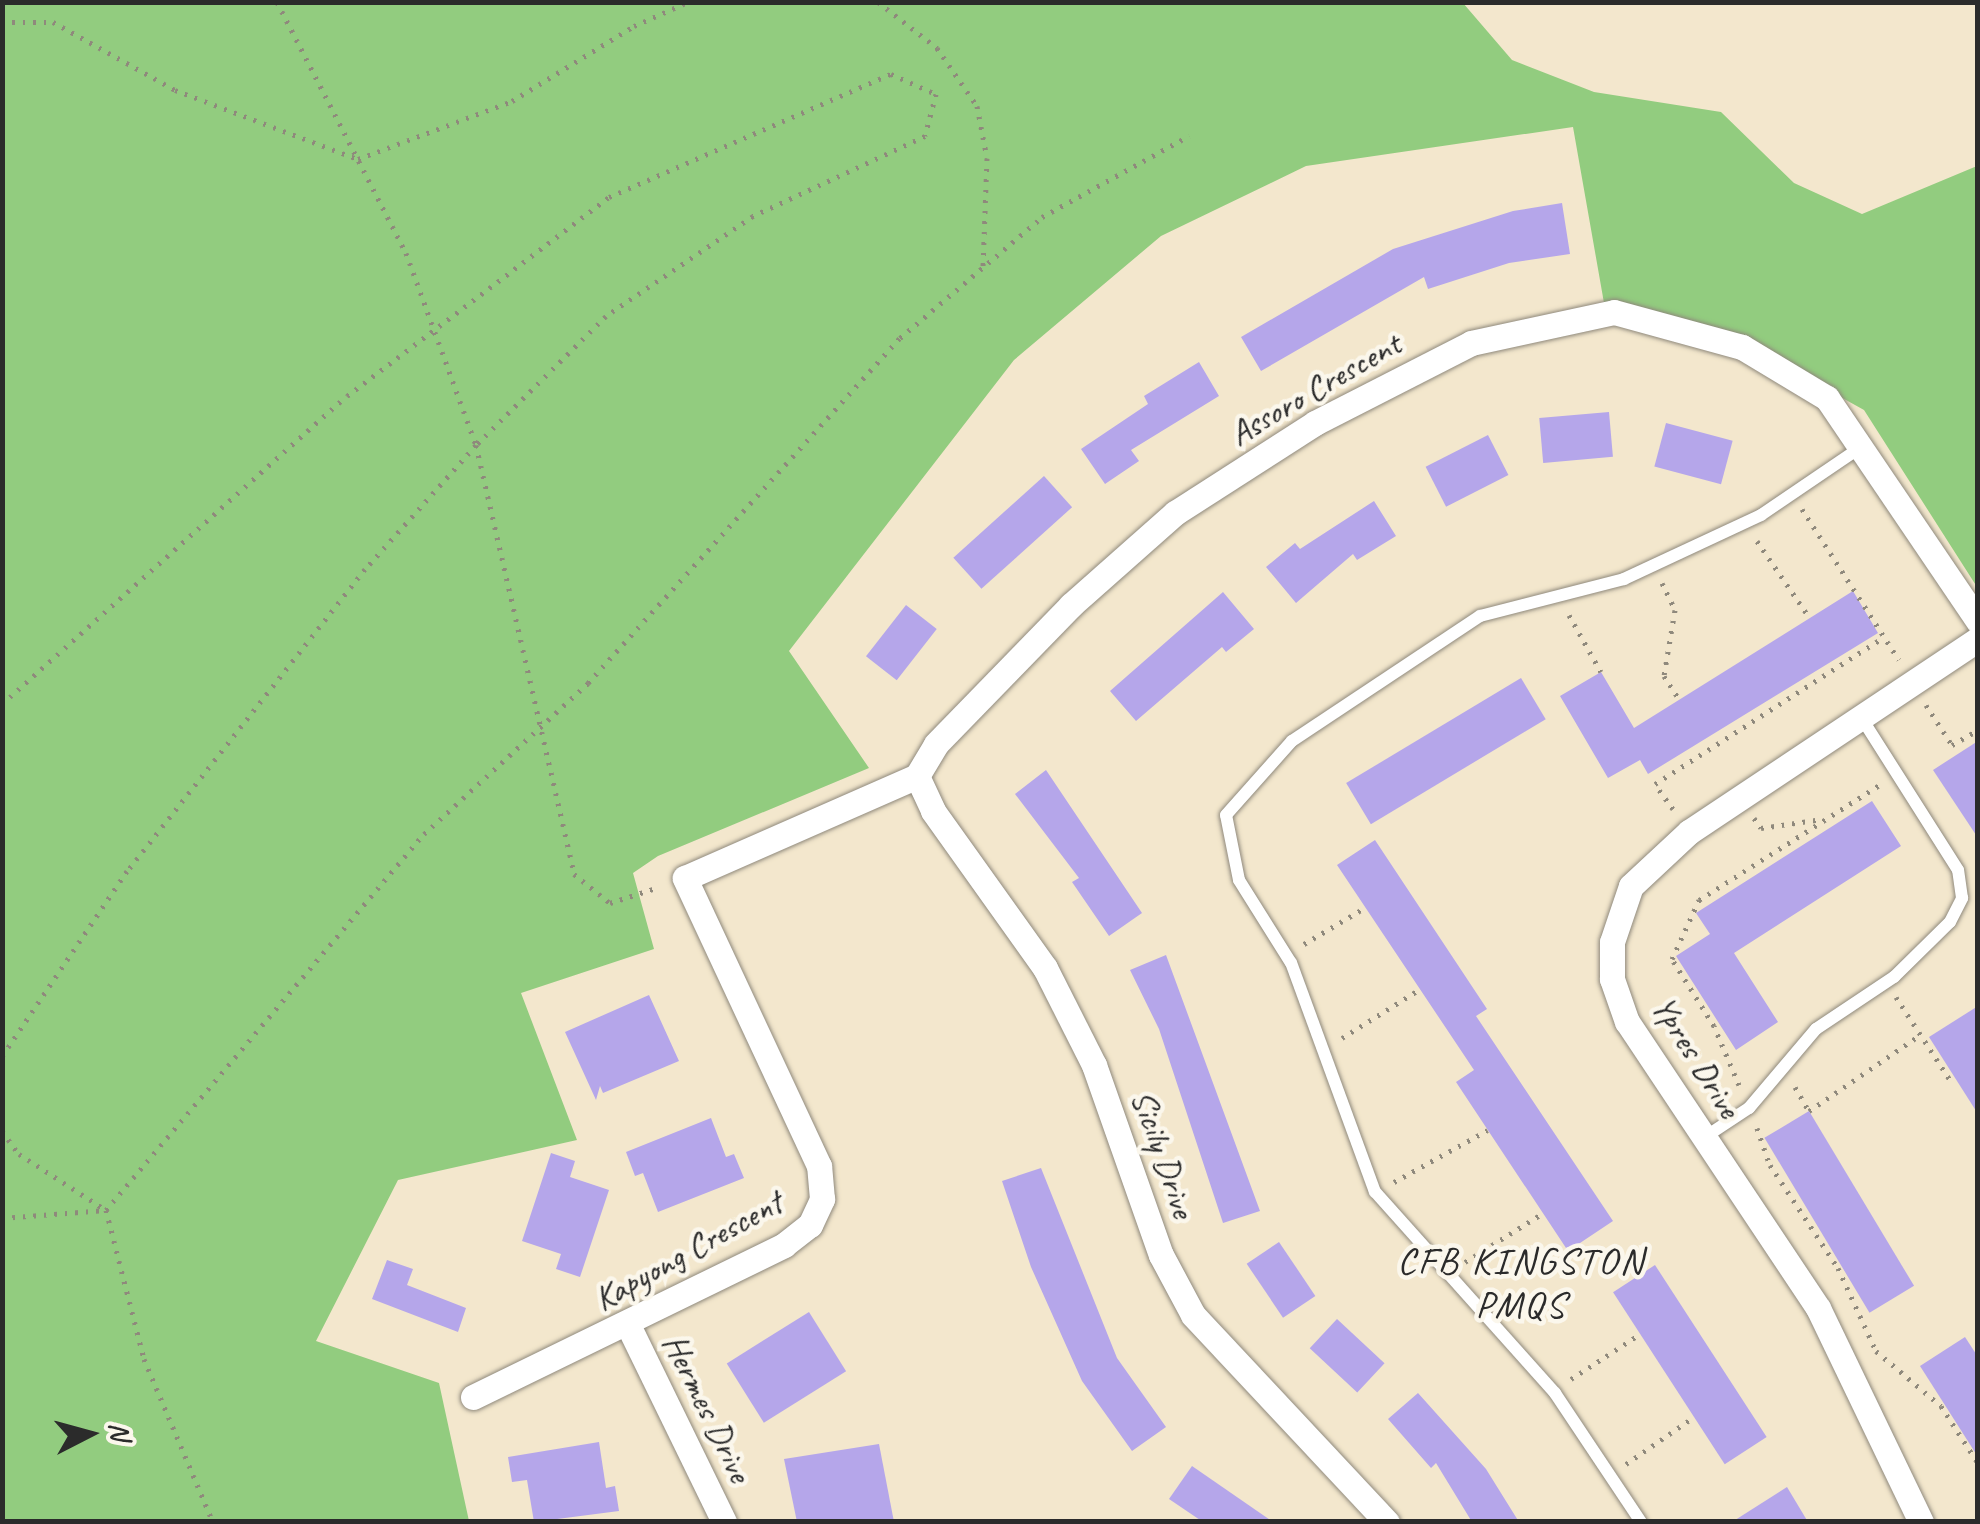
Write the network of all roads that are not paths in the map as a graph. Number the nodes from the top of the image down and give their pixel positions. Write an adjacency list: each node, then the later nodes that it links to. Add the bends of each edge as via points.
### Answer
1 (1864, 446): 2 (street, Assoro Crescent); 5 (street, Assoro Crescent, via 1827,398 1742,346 1614,312 1471,343 1315,424 1175,513 1058,618 936,744); 11 (lane, via 1744,523 1654,565 1464,626 1292,741 1226,815 1240,880 1286,955 1375,1192 1553,1390)
2 (1978, 621)
3 (1978, 640): 4 (street, Ypres Drive)
4 (1862, 719): 6 (lane, via 1958,870 1962,898 1950,922 1886,982 1816,1029 1749,1108); 6 (street, Ypres Drive, via 1689,832 1631,886 1612,942 1612,978 1627,1022)
5 (918, 776): 7 (street, Kapyong Crescent, via 685,878 819,1166 822,1199 810,1225 784,1245); 10 (street, Sicily Drive, via 933,810 1045,968 1094,1065 1161,1255 1193,1316)
6 (1704, 1137): 12 (street, Ypres Drive, via 1818,1308)
7 (628, 1325): 8 (street, Kapyong Crescent); 9 (street, Hermes Drive)
8 (473, 1397)
9 (724, 1522)
10 (1387, 1522)
11 (1641, 1522)
12 (1920, 1522)

